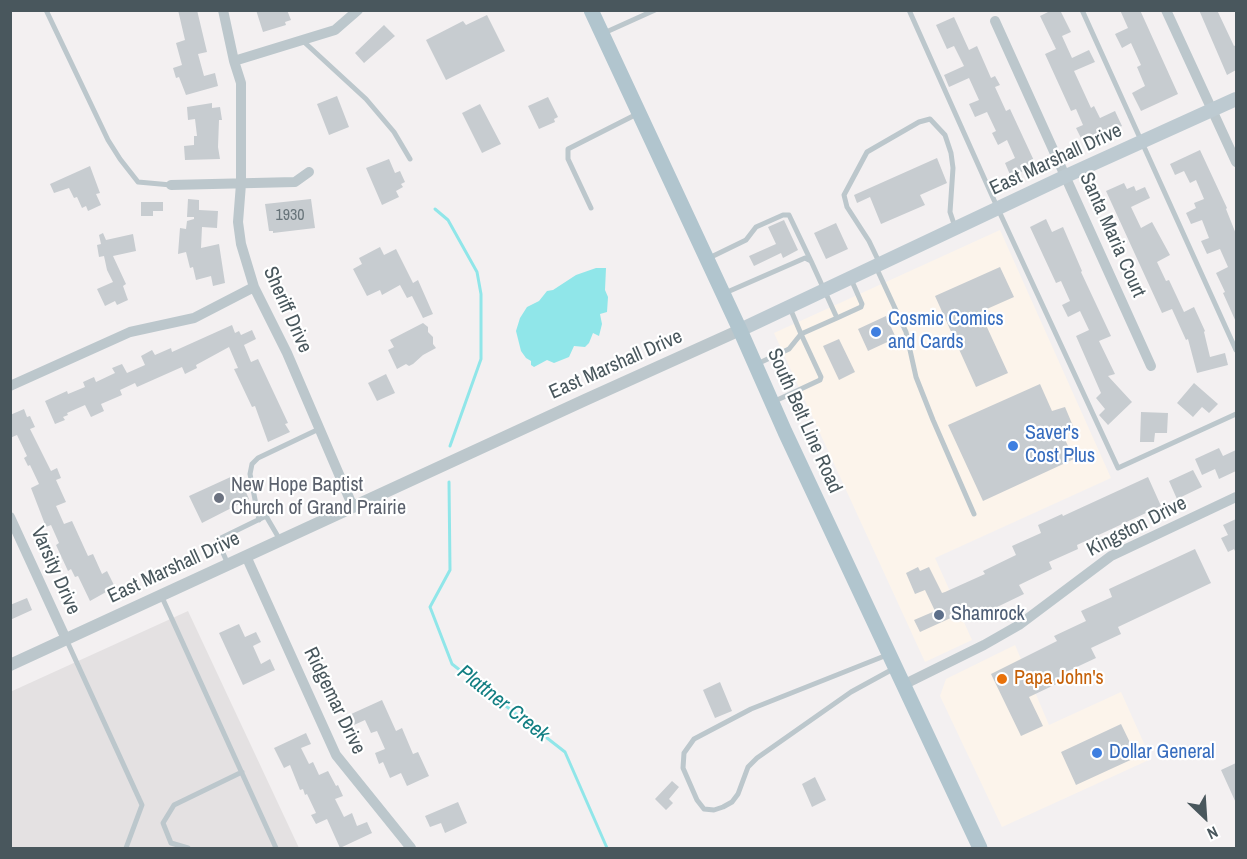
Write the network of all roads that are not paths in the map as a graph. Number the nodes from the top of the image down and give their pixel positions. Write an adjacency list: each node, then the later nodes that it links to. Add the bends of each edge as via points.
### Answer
1 (46, 10): 22 (lane, via 120,159 138,182)
2 (223, 10): 12 (street, Sheriff Drive)
3 (358, 10): 11 (street, via 336,30)
4 (591, 10): 10 (main road, South Belt Line Road)
5 (655, 10): 10 (lane)
6 (909, 10): 24 (lane)
7 (1082, 10): 16 (lane)
8 (1166, 10): 14 (street)
9 (995, 21): 20 (street, Santa Maria Court)
10 (602, 34): 15 (main road, South Belt Line Road)
11 (302, 40): 12 (street); 17 (lane, via 366,99 394,132)
12 (234, 61): 21 (street, Sheriff Drive, via 241,83)
13 (1236, 99): 14 (main road, East Marshall Drive)
14 (1213, 110): 16 (main road, East Marshall Drive); 18 (street)
15 (639, 114): 23 (lane, via 568,149 568,159); 26 (main road, South Belt Line Road)
16 (1143, 141): 20 (main road, East Marshall Drive); 37 (lane)
17 (410, 159)
18 (1236, 162)
19 (309, 172): 21 (street, via 295,182)
20 (1066, 176): 24 (main road, East Marshall Drive); 39 (street, Santa Maria Court)
21 (241, 184): 22 (street); 30 (street, Sheriff Drive, via 238,222)
22 (171, 185)
23 (591, 208)
24 (998, 209): 25 (main road, East Marshall Drive); 42 (lane, via 1118,468)
25 (956, 229): 28 (main road, East Marshall Drive); 28 (lane, via 950,212 953,168 945,135 930,119 919,122 867,152 844,195)
26 (706, 260): 27 (lane, via 746,240 756,227 789,215); 32 (main road, South Belt Line Road)
27 (811, 261): 31 (lane); 32 (lane, via 805,258)
28 (877, 265): 29 (main road, East Marshall Drive); 46 (lane, via 906,332 916,377)
29 (850, 277): 31 (main road, East Marshall Drive); 34 (lane, via 862,304)
30 (254, 287): 40 (street, via 194,318 130,332); 43 (street, Sheriff Drive)
31 (825, 290): 33 (main road, East Marshall Drive); 34 (lane)
32 (723, 294): 35 (main road, South Belt Line Road)
33 (789, 306): 35 (main road, East Marshall Drive); 36 (lane)
34 (837, 318): 36 (lane)
35 (740, 330): 38 (main road, South Belt Line Road); 45 (street, East Marshall Drive)
36 (801, 334): 38 (lane, via 789,349); 41 (lane, via 820,380)
37 (1236, 350)
38 (755, 364): 41 (main road, South Belt Line Road)
39 (1151, 366)
40 (10, 386)
41 (772, 402): 54 (main road, South Belt Line Road)
42 (1236, 414)
43 (319, 429): 45 (street, Sheriff Drive); 48 (lane, via 252,464 250,474)
44 (1236, 497): 56 (street, Kingston Drive, via 1111,556 1019,625)
45 (353, 507): 49 (street, East Marshall Drive)
46 (974, 514)
47 (10, 517): 53 (street, Varsity Drive)
48 (259, 520): 49 (lane, via 266,516); 51 (lane, via 217,540)
49 (280, 540): 50 (street, East Marshall Drive)
50 (246, 556): 51 (street, East Marshall Drive); 61 (street, Ridgemar Drive, via 336,755)
51 (228, 565): 52 (street, East Marshall Drive)
52 (161, 596): 53 (street, East Marshall Drive); 57 (lane)
53 (66, 639): 55 (street, East Marshall Drive); 58 (lane, via 142,805)
54 (892, 661): 54 (lane, via 751,709 694,739 684,753 683,768 697,800 704,809 714,810 732,802 748,767 757,758); 56 (main road, South Belt Line Road)
55 (10, 665)
56 (903, 685): 62 (main road, South Belt Line Road)
57 (242, 772): 59 (lane, via 174,805 164,823 171,843); 60 (lane)
58 (126, 849)
59 (188, 849)
60 (276, 849)
61 (411, 849)
62 (980, 849)

